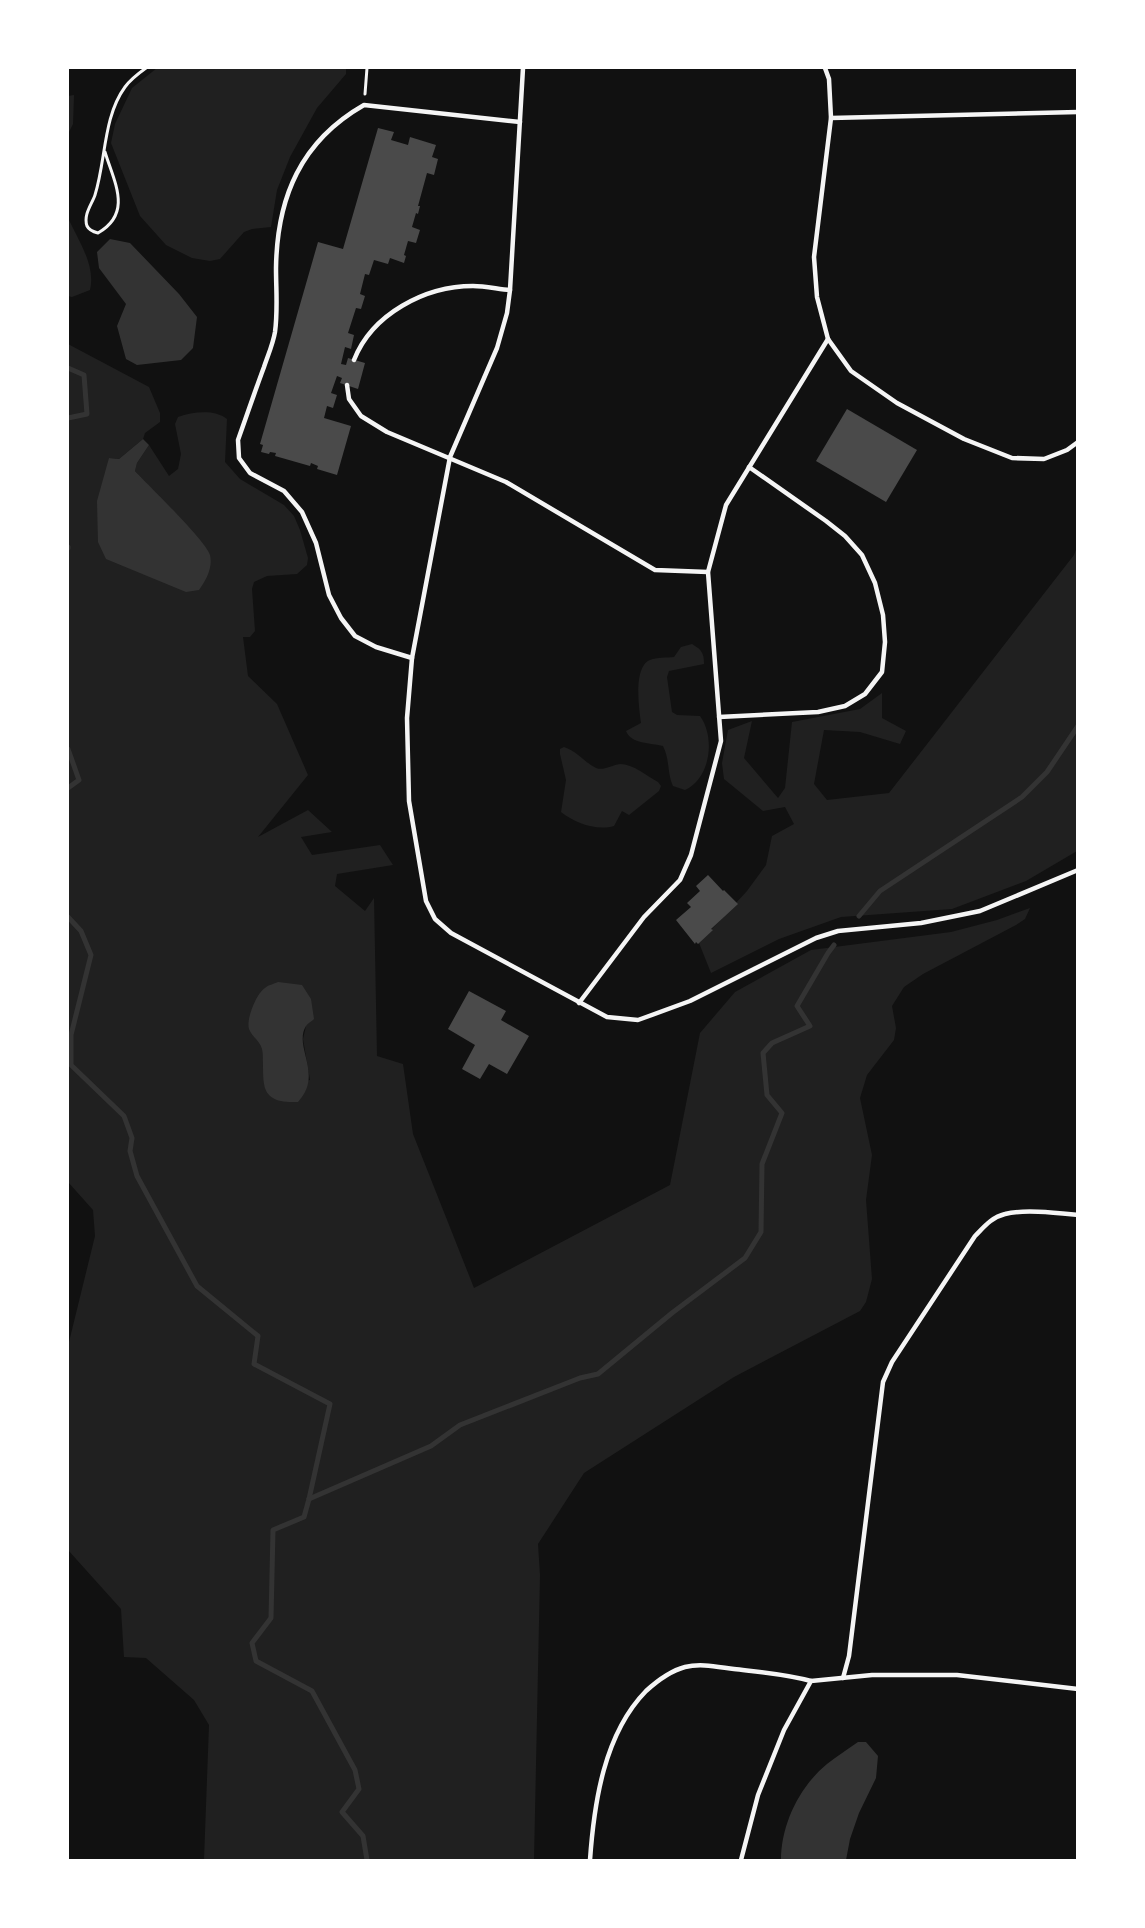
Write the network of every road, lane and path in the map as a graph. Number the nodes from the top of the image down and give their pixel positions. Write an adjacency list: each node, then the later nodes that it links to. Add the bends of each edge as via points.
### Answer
1 (146, 68): 9 (path, via 125,86 108,129)
2 (367, 68): 5 (path)
3 (523, 68): 8 (lane)
4 (825, 68): 7 (lane)
5 (364, 105): 8 (lane); 18 (lane, via 322,136 299,167 284,204 278,237 274,335 238,440 239,458 250,473 284,491 302,512 316,543 329,595 355,636)
6 (1077, 112): 7 (lane)
7 (831, 118): 11 (lane, via 814,257)
8 (520, 122): 10 (lane)
9 (105, 152): 9 (path, via 119,202 114,220 98,233 86,225 86,214 95,196)
10 (510, 290): 12 (lane, via 474,286 441,290 415,299 389,315 368,336); 15 (lane, via 497,348)
11 (828, 339): 14 (lane, via 851,371 897,403 964,439 1012,458 1044,459); 16 (lane)
12 (354, 360)
13 (347, 385): 15 (lane, via 349,399 361,416 387,432)
14 (1077, 442)
15 (450, 457): 17 (lane, via 506,482 655,570); 18 (lane)
16 (749, 467): 17 (lane, via 726,505); 19 (lane, via 826,521 861,555 880,604 885,642 882,672 865,694 845,706 818,712)
17 (708, 572): 19 (lane)
18 (412, 658): 21 (lane, via 407,718 409,801 426,901 435,920 451,933)
19 (719, 717): 21 (lane, via 721,741 691,855 680,880 644,917)
20 (1077, 870): 21 (lane, via 980,911 921,923 838,931 816,938 690,1001 638,1020 607,1017)
21 (579, 1003)
22 (1077, 1215): 23 (lane, via 1005,1214 990,1221 975,1236 892,1362 883,1382)
23 (843, 1678): 24 (lane); 25 (lane, via 957,1675)
24 (811, 1681): 26 (lane, via 701,1665 684,1667 651,1686 627,1714 610,1748 592,1826); 27 (lane, via 784,1730 758,1795)
25 (1077, 1689)
26 (590, 1860)
27 (741, 1860)

